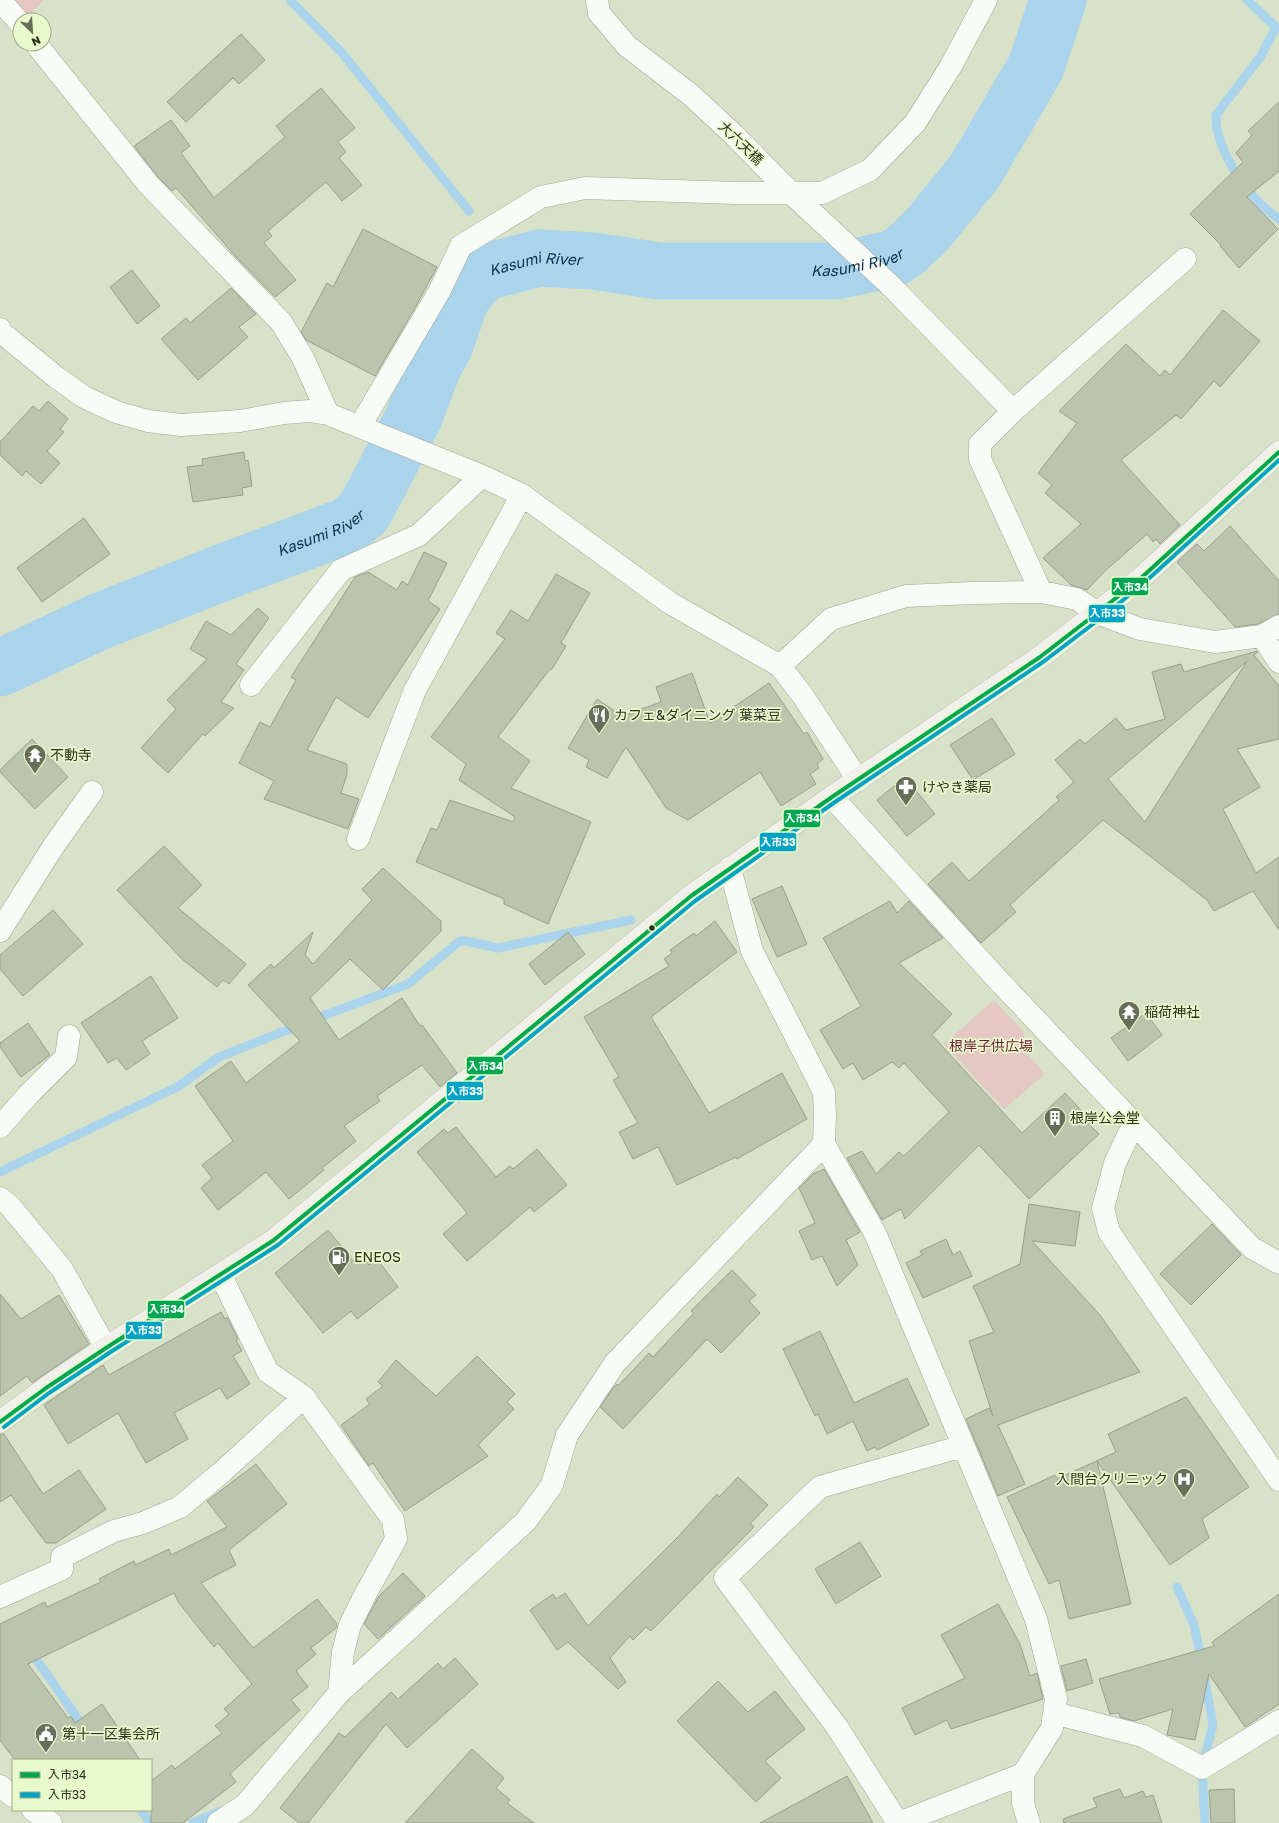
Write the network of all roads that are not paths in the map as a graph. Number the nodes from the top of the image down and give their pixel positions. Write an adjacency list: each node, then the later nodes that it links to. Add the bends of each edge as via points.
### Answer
1 (0, 0): 4 (street)
2 (597, 0): 6 (street, 大六天橋, via 599,13 627,46 691,95)
3 (986, 0): 6 (street, via 951,66 915,123 870,170 822,193)
4 (12, 14)
5 (42, 52): 10 (street, via 149,185 280,322 303,358)
6 (796, 197): 9 (street, 大六天橋, via 890,285); 11 (street, via 585,188 541,197 461,246)
7 (1185, 259): 9 (street)
8 (1, 332): 10 (street, via 84,398 116,412 148,421 181,425 240,421 310,411)
9 (1012, 411): 15 (street, via 980,444 980,459)
10 (328, 414): 11 (street)
11 (366, 428): 13 (street)
12 (1279, 452): 16 (main road, via 1140,579)
13 (482, 476): 14 (street); 20 (street, via 419,535 341,570)
14 (522, 495): 19 (street, via 670,603); 24 (street, via 415,690)
15 (1042, 592): 16 (street, via 1077,600); 19 (street, via 972,592 906,596 831,619)
16 (1097, 613): 17 (street, via 1140,629 1215,642); 21 (main road, via 1040,657)
17 (1271, 631): 18 (street)
18 (1279, 662)
19 (780, 666): 21 (street, via 803,696)
20 (251, 685)
21 (858, 780): 23 (main road)
22 (92, 792): 26 (street, via 52,847)
23 (832, 797): 25 (main road); 28 (street, via 998,980)
24 (358, 839)
25 (730, 868): 30 (street, via 752,951 824,1092); 33 (main road, via 691,896 274,1240)
26 (0, 931)
27 (69, 1036): 29 (street, via 66,1057)
28 (1134, 1123): 32 (street, via 1252,1248); 38 (street, via 1115,1163 1103,1208 1109,1232)
29 (0, 1127)
30 (824, 1144): 37 (street, via 875,1233); 40 (street, via 615,1363 567,1435 552,1485 526,1521)
31 (0, 1198): 34 (street, via 9,1204 62,1269)
32 (1279, 1263)
33 (221, 1276): 34 (main road); 35 (street, via 268,1372)
34 (106, 1348): 36 (main road)
35 (304, 1397): 39 (street, via 180,1507 143,1523 114,1531 62,1557 62,1569); 40 (street, via 393,1520 396,1539 350,1625 343,1652)
36 (0, 1422)
37 (964, 1446): 41 (street, via 1036,1619 1056,1699); 50 (street, via 820,1487 725,1578 837,1727)
38 (1279, 1480)
39 (0, 1597)
40 (339, 1693): 47 (street, via 245,1806)
41 (1054, 1713): 42 (street, via 1143,1736 1202,1768); 43 (street, via 1052,1728)
42 (1279, 1721)
43 (1023, 1774): 50 (street); 51 (street, via 1023,1803)
44 (0, 1786): 45 (street)
45 (12, 1795)
46 (34, 1811): 48 (street)
47 (223, 1820): 49 (street)
48 (51, 1823)
49 (251, 1823)
50 (899, 1823)
51 (1029, 1823)

